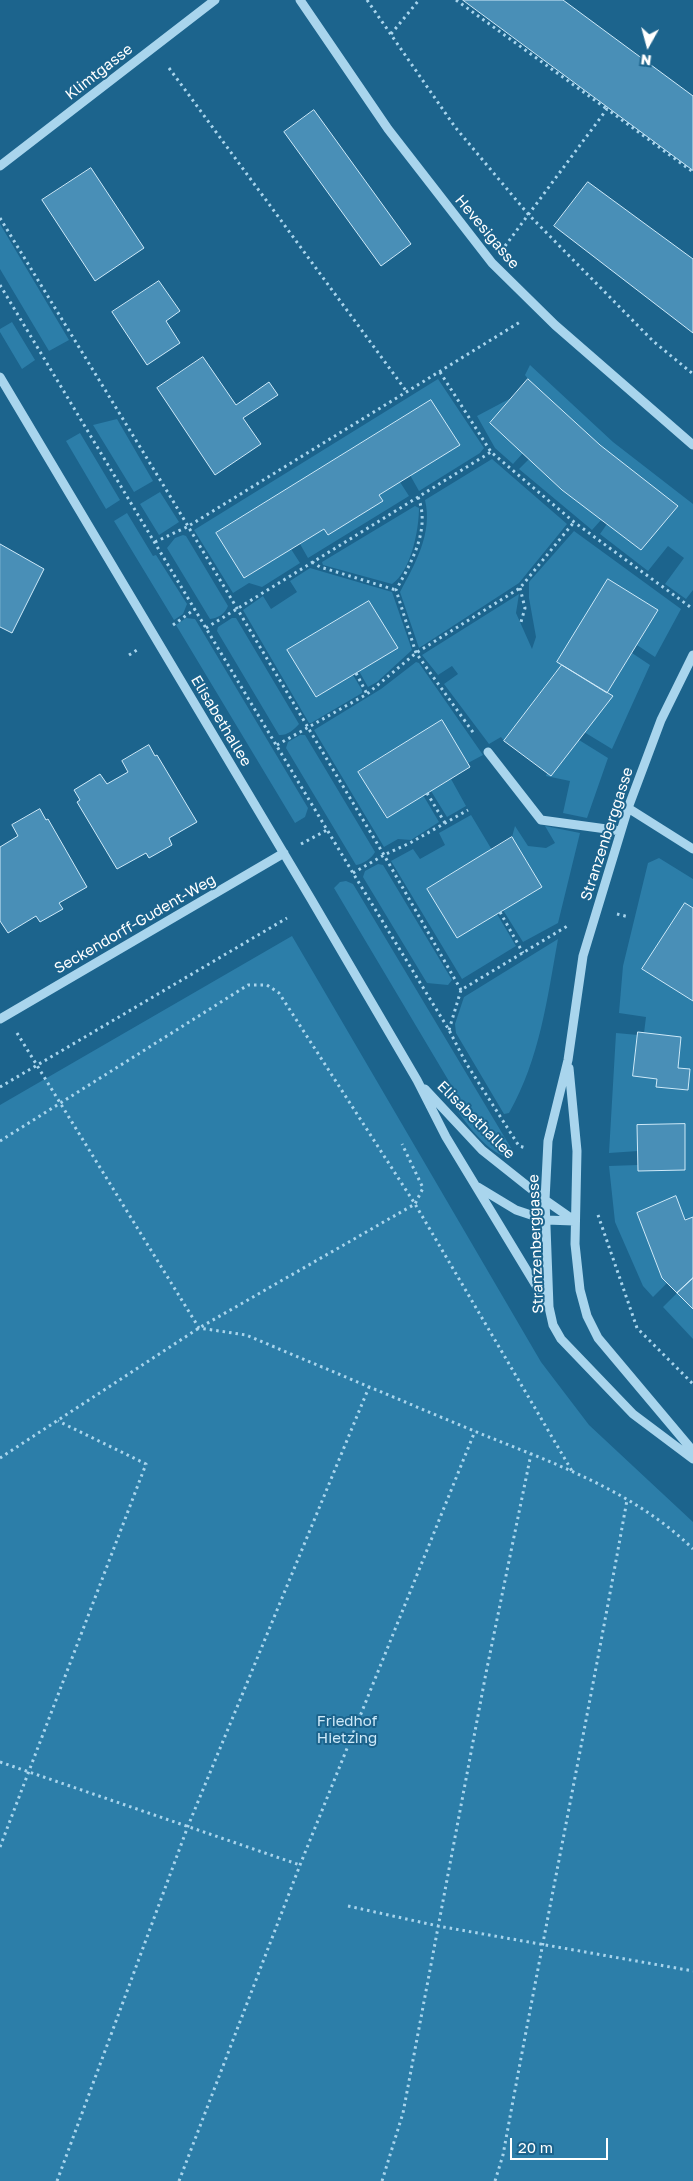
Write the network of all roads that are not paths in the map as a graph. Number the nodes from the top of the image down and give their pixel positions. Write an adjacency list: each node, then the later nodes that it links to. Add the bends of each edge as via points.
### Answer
1 (215, 0): 3 (street, Klimtgasse)
2 (300, 0): 5 (street, Hevesigasse, via 388,129 492,263 540,310)
3 (0, 166)
4 (0, 376): 11 (street, Elisabethallee)
5 (693, 445)
6 (693, 655): 8 (street, Stranzenberggasse, via 661,720)
7 (488, 752): 9 (street, via 540,820)
8 (628, 808): 9 (street, Stranzenberggasse); 10 (street)
9 (621, 831): 13 (street, Stranzenberggasse, via 583,956)
10 (693, 849)
11 (284, 853): 12 (street, Seckendorff-Gudent-Weg); 14 (street, Elisabethallee)
12 (3, 1017)
13 (568, 1060): 16 (street, Stranzenberggasse, via 548,1141); 18 (street, Stranzenberggasse, via 577,1150)
14 (417, 1080): 15 (street, Elisabethallee); 16 (street, Elisabethallee, via 482,1150)
15 (476, 1186): 17 (street, Elisabethallee, via 516,1210); 19 (street, Elisabethallee)
16 (545, 1200): 17 (street, Stranzenberggasse); 18 (street, Elisabethallee)
17 (546, 1220): 18 (street, Elisabethallee); 19 (street, Stranzenberggasse)
18 (575, 1221): 20 (street, Stranzenberggasse, via 580,1290 587,1316 598,1338)
19 (549, 1307): 21 (street, Stranzenberggasse, via 560,1339 633,1414)
20 (693, 1451)
21 (693, 1459)

